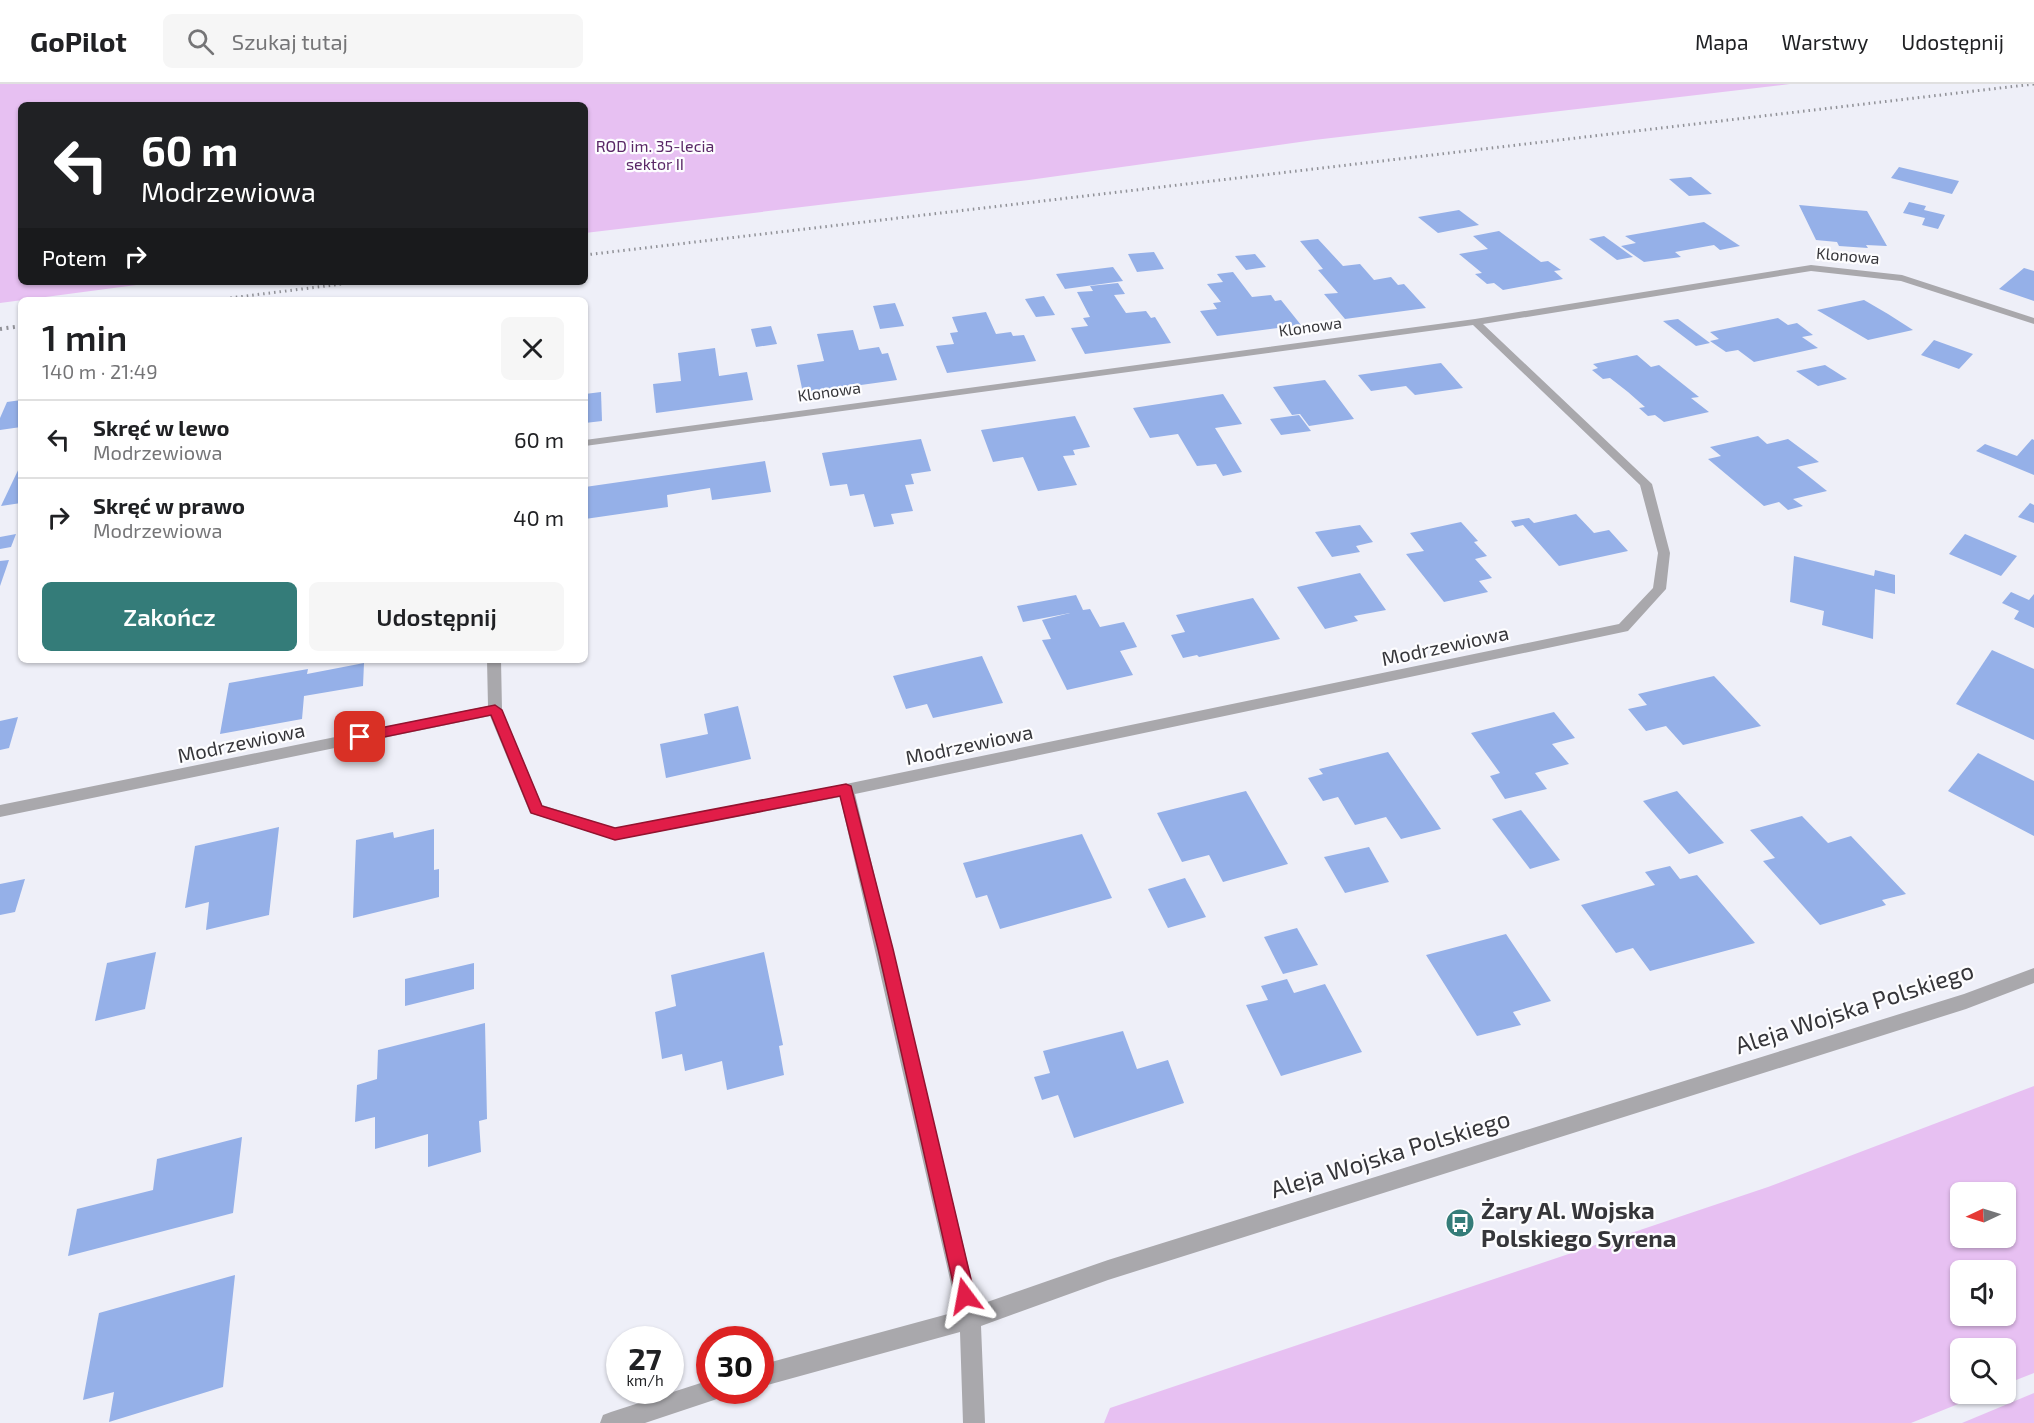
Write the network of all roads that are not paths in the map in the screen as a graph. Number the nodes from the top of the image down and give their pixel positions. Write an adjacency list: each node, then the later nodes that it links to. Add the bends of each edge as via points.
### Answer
1 (2034, 321): 2 (street, Klonowa, via 1902,278 1812,268)
2 (1475, 322): 3 (street, Klonowa); 6 (street, Modrzewiowa, via 1646,484 1664,553 1659,589 1623,628)
3 (588, 443)
4 (494, 663): 5 (street)
5 (495, 710): 6 (street, Modrzewiowa, via 536,809 615,834); 7 (street, Modrzewiowa)
6 (846, 790): 9 (street)
7 (0, 811)
8 (2034, 975): 9 (street, Aleja Wojska Polskiego, via 1966,1001 1108,1270)
9 (970, 1320): 10 (street, Aleja Wojska Polskiego); 13 (street)
10 (774, 1372)
11 (696, 1395): 12 (street)
12 (611, 1423)
13 (974, 1423)

